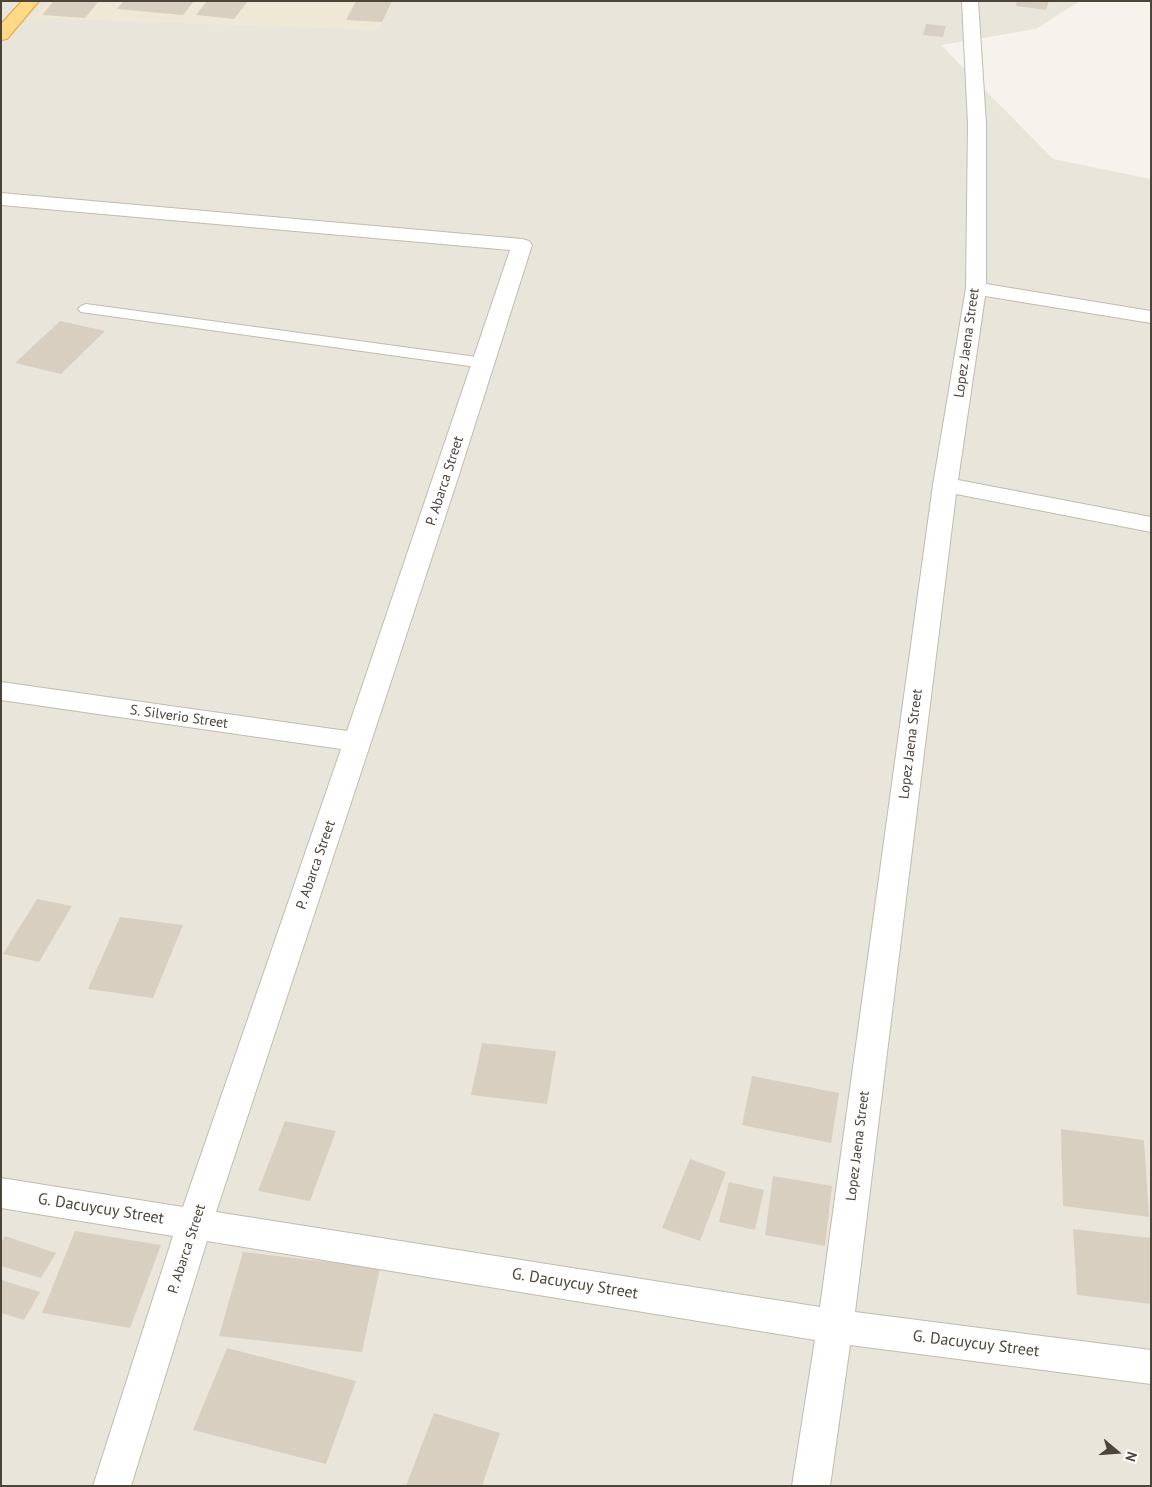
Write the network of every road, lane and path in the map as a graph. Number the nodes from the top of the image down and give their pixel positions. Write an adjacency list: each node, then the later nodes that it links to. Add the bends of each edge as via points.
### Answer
1 (31, 1): 3 (highway)
2 (970, 1): 5 (street, Lopez Jaena Street, via 977,124)
3 (1, 35)
4 (1, 199): 8 (street, P. Abarca Street, via 522,245)
5 (976, 288): 7 (street); 9 (street, Lopez Jaena Street)
6 (86, 309): 8 (lane)
7 (1151, 317)
8 (484, 363): 12 (street, P. Abarca Street)
9 (945, 485): 10 (street); 15 (street, Lopez Jaena Street)
10 (1151, 525)
11 (1, 691): 12 (street, S. Silverio Street)
12 (357, 742): 14 (street, P. Abarca Street)
13 (1, 1193): 14 (street, G. Dacuycuy Street)
14 (195, 1223): 15 (street, G. Dacuycuy Street); 17 (street, P. Abarca Street)
15 (835, 1326): 16 (street, G. Dacuycuy Street); 18 (street, Lopez Jaena Street)
16 (1151, 1367)
17 (112, 1486)
18 (812, 1486)

